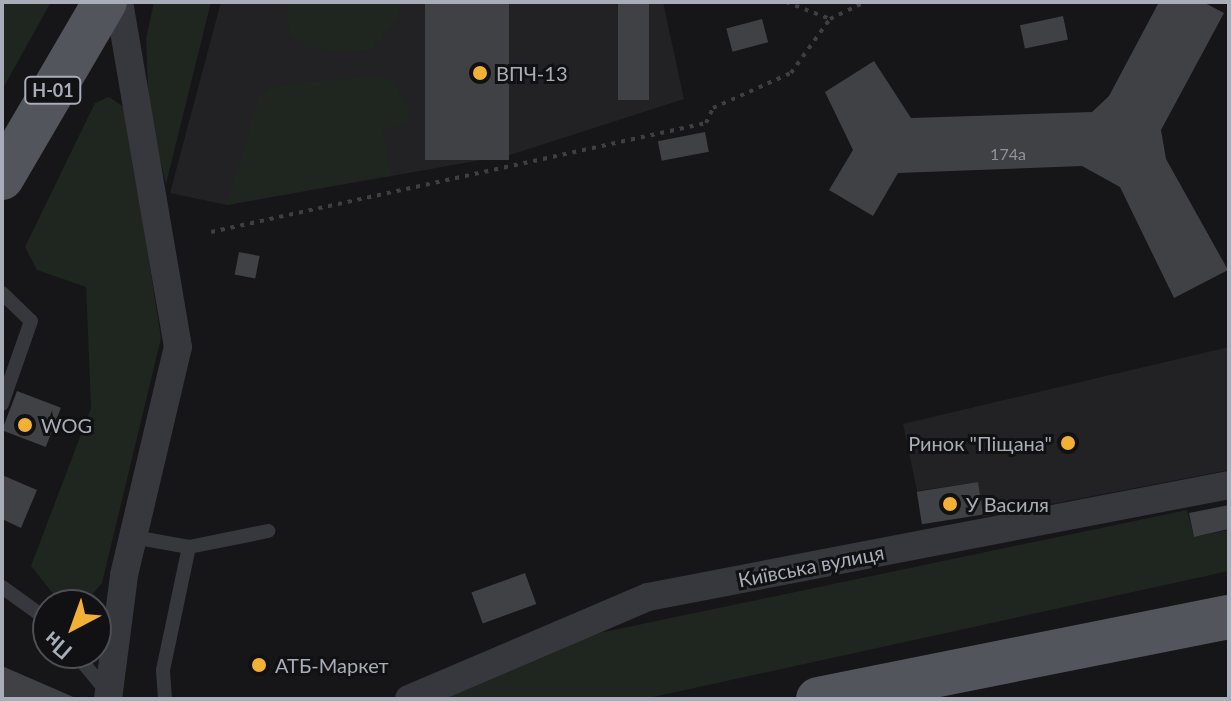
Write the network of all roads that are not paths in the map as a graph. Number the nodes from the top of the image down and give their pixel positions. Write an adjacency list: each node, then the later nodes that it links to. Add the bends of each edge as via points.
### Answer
1 (105, 2): 3 (main road, Н-01)
2 (119, 2): 8 (street, via 178,347)
3 (2, 178)
4 (2, 293): 5 (lane, via 31,321)
5 (2, 404)
6 (1229, 485): 16 (street, Київська вулиця, via 648,597)
7 (268, 531): 9 (lane)
8 (133, 537): 9 (lane); 14 (street)
9 (189, 547): 15 (lane, via 163,670)
10 (2, 587): 11 (lane)
11 (32, 609)
12 (1229, 617): 17 (main road)
13 (87, 669): 14 (lane)
14 (108, 696)
15 (165, 699)
16 (409, 699)
17 (818, 699)

